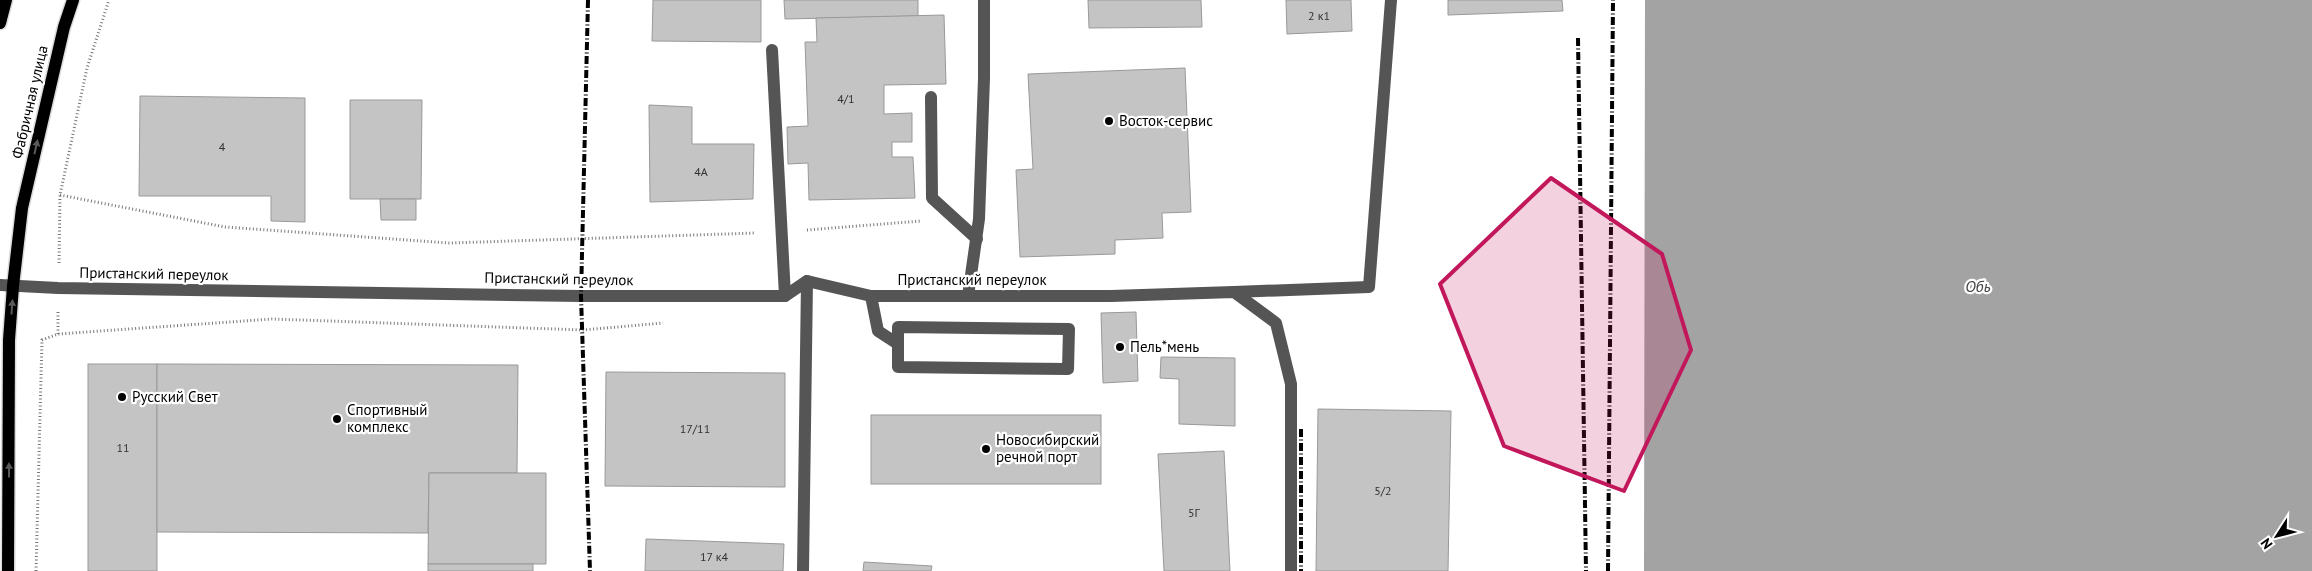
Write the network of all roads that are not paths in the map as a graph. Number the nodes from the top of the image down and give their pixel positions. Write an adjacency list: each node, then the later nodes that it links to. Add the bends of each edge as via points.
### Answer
1 (73, 0): 9 (main road, Фабричная улица, one-way to 1, via 22,208)
2 (984, 0): 6 (street)
3 (1392, 0): 10 (street, Пристанский переулок, via 1369,287)
4 (772, 50): 11 (street)
5 (931, 97): 6 (street, via 932,198)
6 (977, 239): 13 (street)
7 (807, 281): 11 (street); 12 (street, Пристанский переулок); 16 (street)
8 (0, 285): 9 (street, Пристанский переулок)
9 (14, 286): 11 (street, Пристанский переулок, via 581,296); 15 (main road, Фабричная улица, one-way to 9, via 9,340)
10 (1234, 292): 13 (street, Пристанский переулок); 17 (street, via 1276,323 1291,384)
11 (785, 296)
12 (871, 296): 13 (street, Пристанский переулок); 14 (street, via 878,331)
13 (968, 296)
14 (898, 344): 14 (street, via 898,328 1069,329 1068,369 898,367)
15 (8, 571)
16 (803, 571)
17 (1291, 571)

